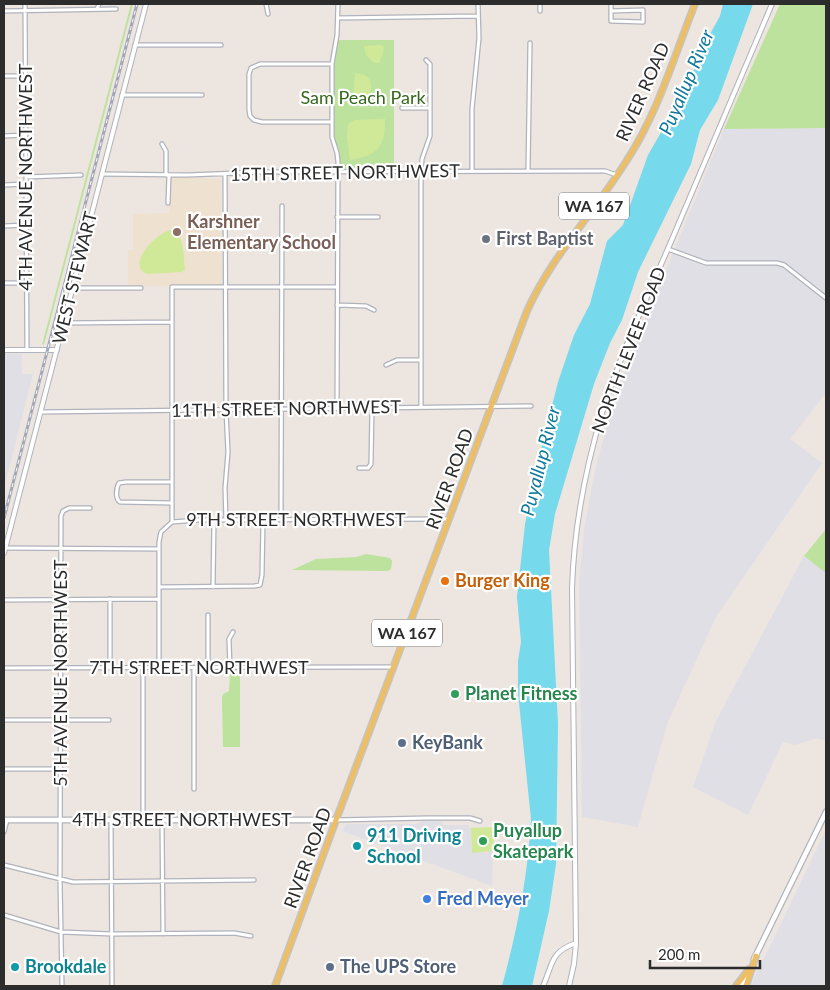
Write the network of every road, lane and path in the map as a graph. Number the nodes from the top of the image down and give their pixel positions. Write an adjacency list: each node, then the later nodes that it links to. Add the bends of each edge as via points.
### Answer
1 (25, 4): 13 (street, 4TH AVENUE NORTHWEST)
2 (98, 4): 11 (street)
3 (146, 4): 21 (street, WEST STEWART)
4 (266, 4): 17 (street)
5 (338, 4): 19 (street)
6 (478, 4): 18 (street)
7 (540, 4): 16 (street)
8 (611, 4): 14 (street)
9 (695, 4): 43 (main road, RIVER ROAD / WA 167, via 650,119)
10 (772, 4): 53 (street, NORTH LEVEE ROAD)
11 (97, 9): 12 (street); 13 (street)
12 (116, 9)
13 (25, 10): 15 (street); 26 (street, 4TH AVENUE NORTHWEST)
14 (611, 10): 14 (street, via 643,10 643,22 611,21)
15 (4, 11)
16 (540, 11)
17 (268, 14)
18 (478, 16): 19 (street); 35 (street)
19 (338, 18): 24 (street)
20 (530, 43): 36 (street)
21 (135, 45): 22 (street); 27 (street, WEST STEWART)
22 (221, 45)
23 (426, 60): 30 (street, via 430,64)
24 (332, 64): 31 (street); 31 (street, via 264,64 249,71 252,119 262,122)
25 (4, 76): 26 (street)
26 (26, 76): 32 (street, 4TH AVENUE NORTHWEST)
27 (122, 95): 28 (street); 39 (street, WEST STEWART)
28 (202, 95)
29 (402, 108): 30 (street)
30 (430, 108): 38 (street, via 430,136)
31 (332, 122): 37 (street)
32 (26, 135): 33 (street); 44 (street, 4TH AVENUE NORTHWEST)
33 (4, 136)
34 (162, 144): 42 (street, via 166,151)
35 (472, 171): 36 (street, 15TH STREET NORTHWEST); 38 (street, 15TH STREET NORTHWEST)
36 (528, 171): 43 (street, 15TH STREET NORTHWEST, via 605,171)
37 (338, 172): 38 (street, 15TH STREET NORTHWEST); 40 (street, 15TH STREET NORTHWEST); 49 (street)
38 (421, 172): 69 (street)
39 (101, 174): 42 (street, 15TH STREET NORTHWEST); 59 (street, WEST STEWART)
40 (226, 174): 42 (street, 15TH STREET NORTHWEST); 56 (street)
41 (80, 175): 44 (street)
42 (168, 175): 47 (street)
43 (617, 175): 71 (main road, RIVER ROAD / WA 167, via 552,263 537,290)
44 (26, 176): 46 (street, 4TH AVENUE NORTHWEST)
45 (4, 184): 46 (street)
46 (26, 184): 51 (street, 4TH AVENUE NORTHWEST)
47 (168, 203)
48 (282, 206): 57 (street)
49 (337, 217): 50 (street); 58 (street)
50 (378, 217)
51 (26, 225): 52 (street); 55 (street, 4TH AVENUE NORTHWEST)
52 (4, 226)
53 (668, 248): 61 (street, via 706,263 784,265); 135 (street, NORTH LEVEE ROAD, via 603,411 576,533 571,606)
54 (4, 283): 55 (street)
55 (26, 283): 67 (street, 4TH AVENUE NORTHWEST)
56 (226, 286): 57 (street); 64 (street, via 172,287); 78 (street)
57 (282, 287): 58 (street); 76 (street)
58 (337, 287): 62 (street)
59 (72, 288): 60 (street); 65 (street, WEST STEWART)
60 (141, 288)
61 (826, 298)
62 (337, 306): 63 (street, via 366,306); 74 (street)
63 (374, 310)
64 (172, 322): 65 (street); 77 (street)
65 (63, 323): 68 (street, WEST STEWART)
66 (4, 350): 67 (street)
67 (27, 350): 68 (street)
68 (57, 350): 79 (street, WEST STEWART)
69 (421, 360): 70 (street); 73 (street)
70 (386, 364)
71 (491, 406): 72 (street, 11TH STREET NORTHWEST); 73 (street, 11TH STREET NORTHWEST); 84 (main road, RIVER ROAD / WA 167)
72 (531, 406)
73 (421, 407): 75 (street, 11TH STREET NORTHWEST)
74 (337, 408): 75 (street, 11TH STREET NORTHWEST); 76 (street, 11TH STREET NORTHWEST)
75 (372, 408): 80 (street, via 371,464 368,468)
76 (280, 409): 78 (street, 11TH STREET NORTHWEST); 88 (street)
77 (173, 410): 78 (street, 11TH STREET NORTHWEST); 79 (street, 11TH STREET NORTHWEST); 81 (street)
78 (226, 410): 86 (street)
79 (41, 412): 92 (street, WEST STEWART)
80 (359, 468)
81 (172, 482): 82 (street); 82 (street, via 126,482 119,483 117,487 120,502)
82 (172, 503): 89 (street)
83 (90, 508): 90 (street, 5TH AVENUE NORTHWEST, via 67,508 63,511)
84 (450, 519): 88 (street, 9TH STREET NORTHWEST); 101 (main road, RIVER ROAD / WA 167)
85 (214, 520): 86 (street, 9TH STREET NORTHWEST); 89 (street, 9TH STREET NORTHWEST); 94 (street)
86 (226, 520): 87 (street, 9TH STREET NORTHWEST)
87 (263, 520): 88 (street, 9TH STREET NORTHWEST); 94 (street, via 260,585)
88 (281, 520)
89 (172, 522): 91 (street, via 162,532)
90 (61, 548): 91 (street); 92 (street); 98 (street, 5TH AVENUE NORTHWEST)
91 (159, 549): 93 (street)
92 (4, 550)
93 (159, 587): 94 (street); 96 (street)
94 (213, 587)
95 (110, 599): 96 (street); 98 (street); 104 (street)
96 (159, 599): 106 (street)
97 (4, 600): 98 (street)
98 (60, 600): 103 (street, 5TH AVENUE NORTHWEST)
99 (208, 615): 108 (street)
100 (233, 632): 109 (street, via 229,639)
101 (394, 667): 109 (street, 7TH STREET NORTHWEST); 122 (main road, RIVER ROAD / WA 167)
102 (4, 668): 103 (street, 7TH STREET NORTHWEST)
103 (61, 668): 104 (street, 7TH STREET NORTHWEST); 111 (street, 5TH AVENUE NORTHWEST)
104 (110, 668): 105 (street, 7TH STREET NORTHWEST)
105 (142, 668): 106 (street, 7TH STREET NORTHWEST); 120 (street)
106 (159, 668): 107 (street, 7TH STREET NORTHWEST)
107 (194, 668): 108 (street, 7TH STREET NORTHWEST); 115 (street)
108 (208, 668): 109 (street, 7TH STREET NORTHWEST)
109 (230, 668)
110 (4, 720): 111 (street)
111 (61, 720): 112 (street); 114 (street, 5TH AVENUE NORTHWEST)
112 (109, 720)
113 (4, 769): 114 (street)
114 (61, 770): 118 (street, 5TH AVENUE NORTHWEST)
115 (194, 789)
116 (826, 812): 136 (main road)
117 (5, 820): 118 (main road, 4TH STREET NORTHWEST); 124 (street)
118 (61, 820): 119 (main road, 4TH STREET NORTHWEST); 126 (street, 5TH AVENUE NORTHWEST)
119 (111, 820): 120 (main road, 4TH STREET NORTHWEST); 128 (street)
120 (143, 820): 121 (main road, 4TH STREET NORTHWEST)
121 (162, 820): 122 (main road, 4TH STREET NORTHWEST); 129 (street)
122 (336, 820): 123 (street, 4TH STREET NORTHWEST, via 470,818); 140 (main road, RIVER ROAD / WA 167)
123 (480, 821)
124 (4, 832)
125 (4, 865): 126 (street)
126 (60, 880): 128 (street); 131 (street, 5TH AVENUE NORTHWEST)
127 (254, 880): 129 (street)
128 (111, 881): 129 (street); 132 (street)
129 (162, 881): 133 (street)
130 (4, 915): 131 (street)
131 (61, 932): 132 (street); 138 (street, 5TH AVENUE NORTHWEST)
132 (112, 934): 133 (street); 139 (street)
133 (163, 934): 134 (street, via 239,933)
134 (251, 936)
135 (576, 943): 141 (street, via 558,952); 142 (street, NORTH LEVEE ROAD)
136 (756, 956): 137 (main road); 145 (main road)
137 (750, 966): 143 (main road); 144 (main road)
138 (62, 986)
139 (112, 986)
140 (277, 986)
141 (543, 986)
142 (569, 986)
143 (736, 986)
144 (741, 986)
145 (746, 986)

